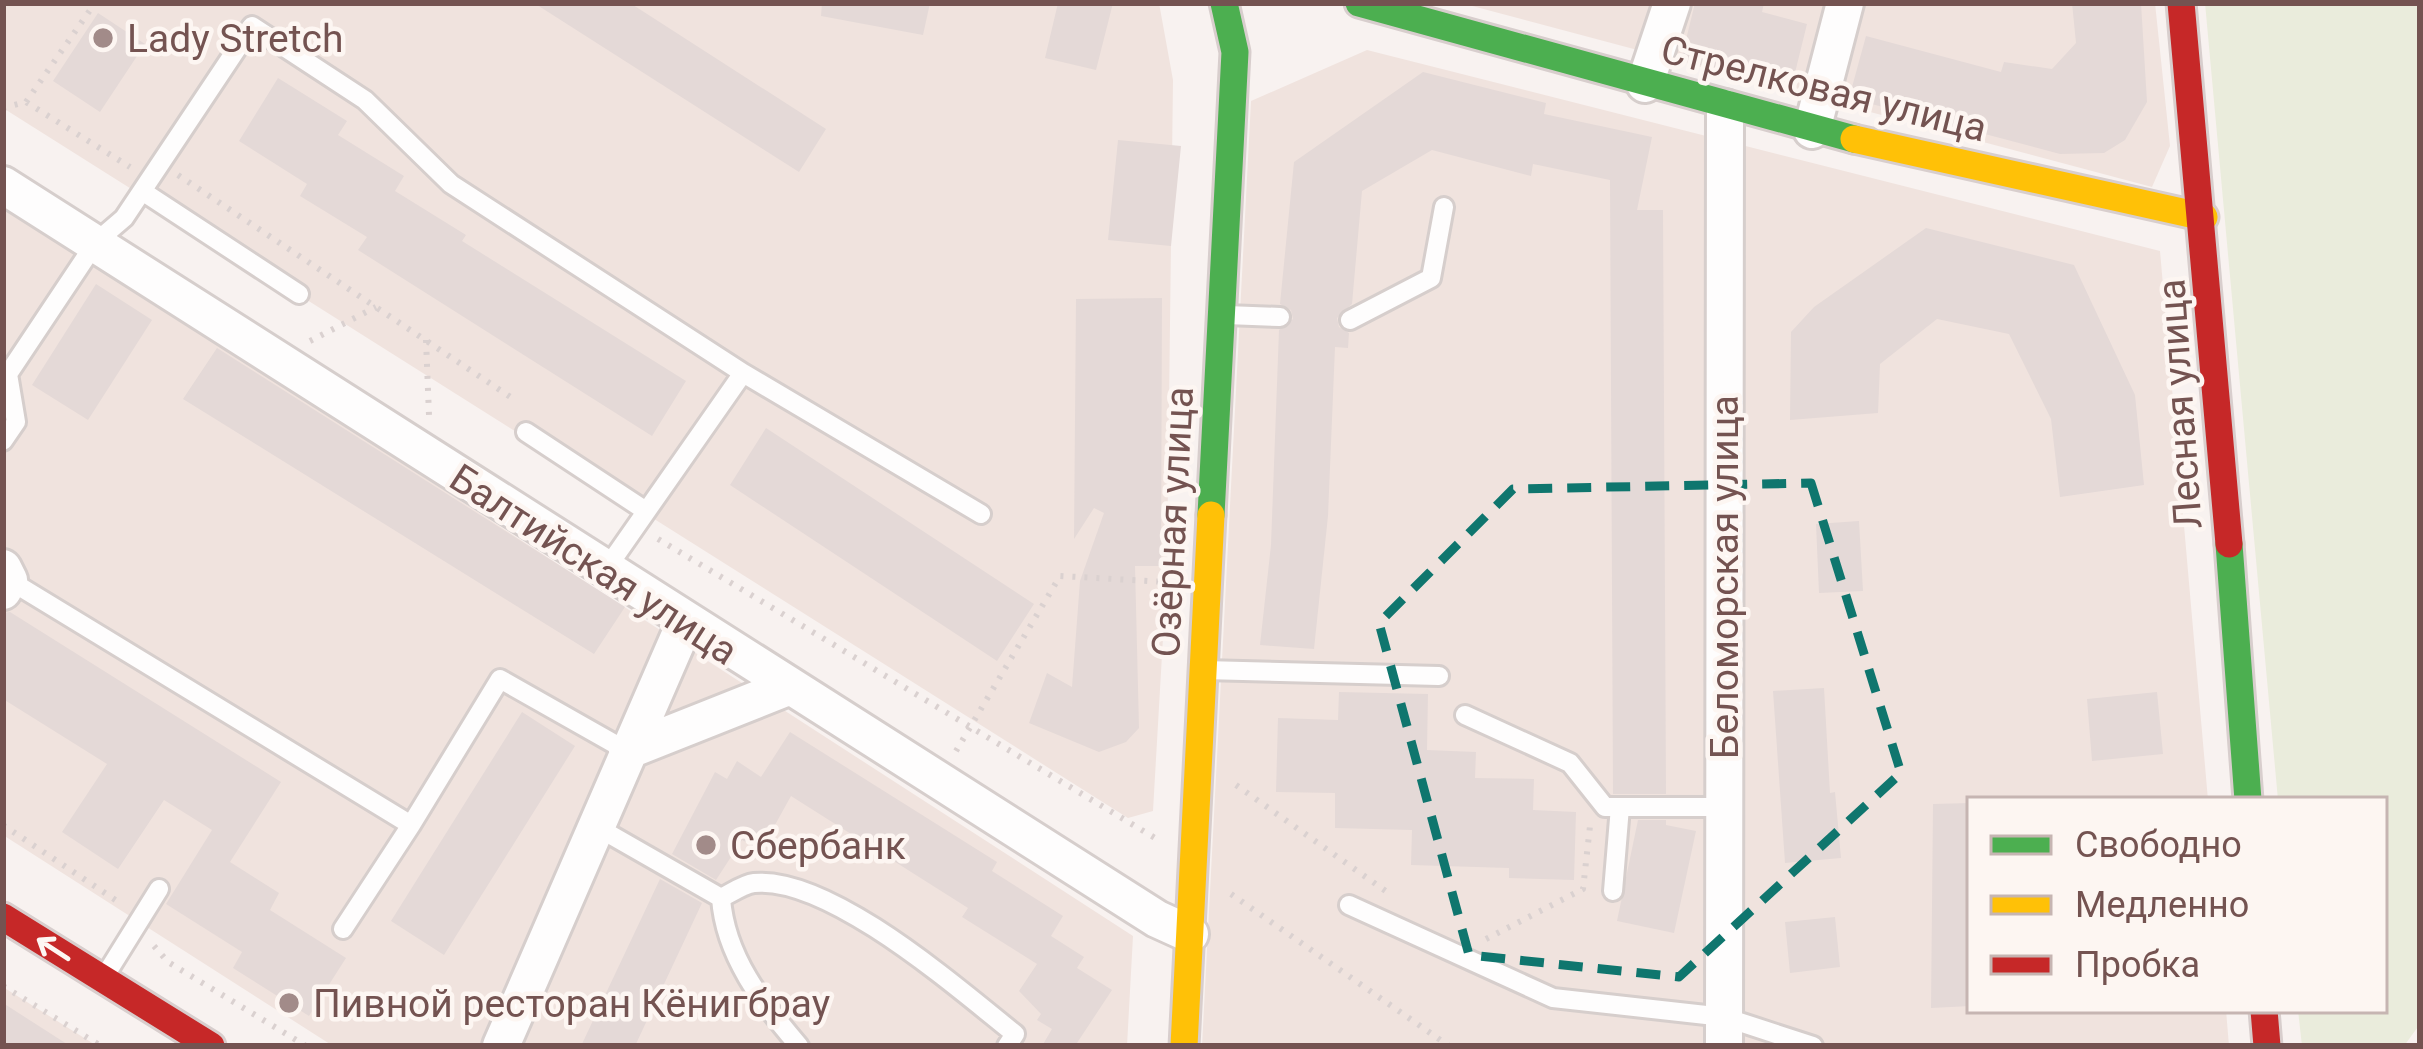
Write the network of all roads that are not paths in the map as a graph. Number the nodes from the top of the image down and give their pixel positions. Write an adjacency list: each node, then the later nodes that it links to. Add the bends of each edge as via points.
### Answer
1 (1224, 3): 15 (street, Озёрная улица, via 1235,52)
2 (1359, 3): 6 (street, Стрелковая улица, via 1464,22)
3 (1672, 3): 6 (street)
4 (1845, 3): 8 (street)
5 (2181, 3): 12 (street, Лесная улица)
6 (1645, 84): 7 (street, Стрелковая улица)
7 (1725, 108): 8 (street, Стрелковая улица); 33 (street, Беломорская улица)
8 (1812, 130): 12 (street, Стрелковая улица)
9 (3, 185): 13 (street, Балтийская улица)
10 (142, 191): 13 (lane); 14 (lane); 18 (lane, via 253,26 365,100 451,184)
11 (1444, 208): 17 (lane, via 1431,278)
12 (2204, 217): 31 (street, Лесная улица)
13 (96, 242): 20 (lane, via 8,374 16,422); 23 (street, Балтийская улица)
14 (298, 294)
15 (1221, 315): 16 (lane); 26 (street, Озёрная улица)
16 (1280, 316)
17 (1350, 320)
18 (743, 373): 21 (lane); 22 (lane)
19 (526, 432): 21 (lane)
20 (3, 441)
21 (646, 511): 23 (lane)
22 (981, 514)
23 (604, 572): 25 (street, Балтийская улица)
24 (5, 580): 34 (lane)
25 (685, 623): 28 (street, Балтийская улица); 30 (street)
26 (1204, 670): 27 (lane); 42 (street, Озёрная улица)
27 (1439, 676)
28 (788, 687): 30 (street); 42 (street, Балтийская улица)
29 (1465, 715): 32 (lane, via 1570,763 1604,807)
30 (627, 751): 34 (lane, via 500,679); 35 (street)
31 (2248, 797)
32 (1620, 807): 33 (lane); 37 (lane)
33 (1724, 807): 45 (street, Беломорская улица)
34 (410, 825): 41 (lane)
35 (597, 826): 38 (lane); 47 (street)
36 (159, 889): 43 (lane)
37 (1613, 891)
38 (721, 898): 48 (lane, via 723,929 741,970); 49 (lane, via 752,883 796,887 848,913 1015,1034)
39 (1349, 905): 45 (lane, via 1553,998)
40 (3, 917): 43 (street, one-way to 40)
41 (343, 928)
42 (1190, 934): 50 (street, Озёрная улица)
43 (102, 981): 46 (street)
44 (2264, 1013): 52 (street)
45 (1724, 1032): 51 (lane)
46 (211, 1046)
47 (501, 1046)
48 (799, 1046)
49 (1007, 1046)
50 (1184, 1046)
51 (1813, 1046)
52 (2267, 1046)

